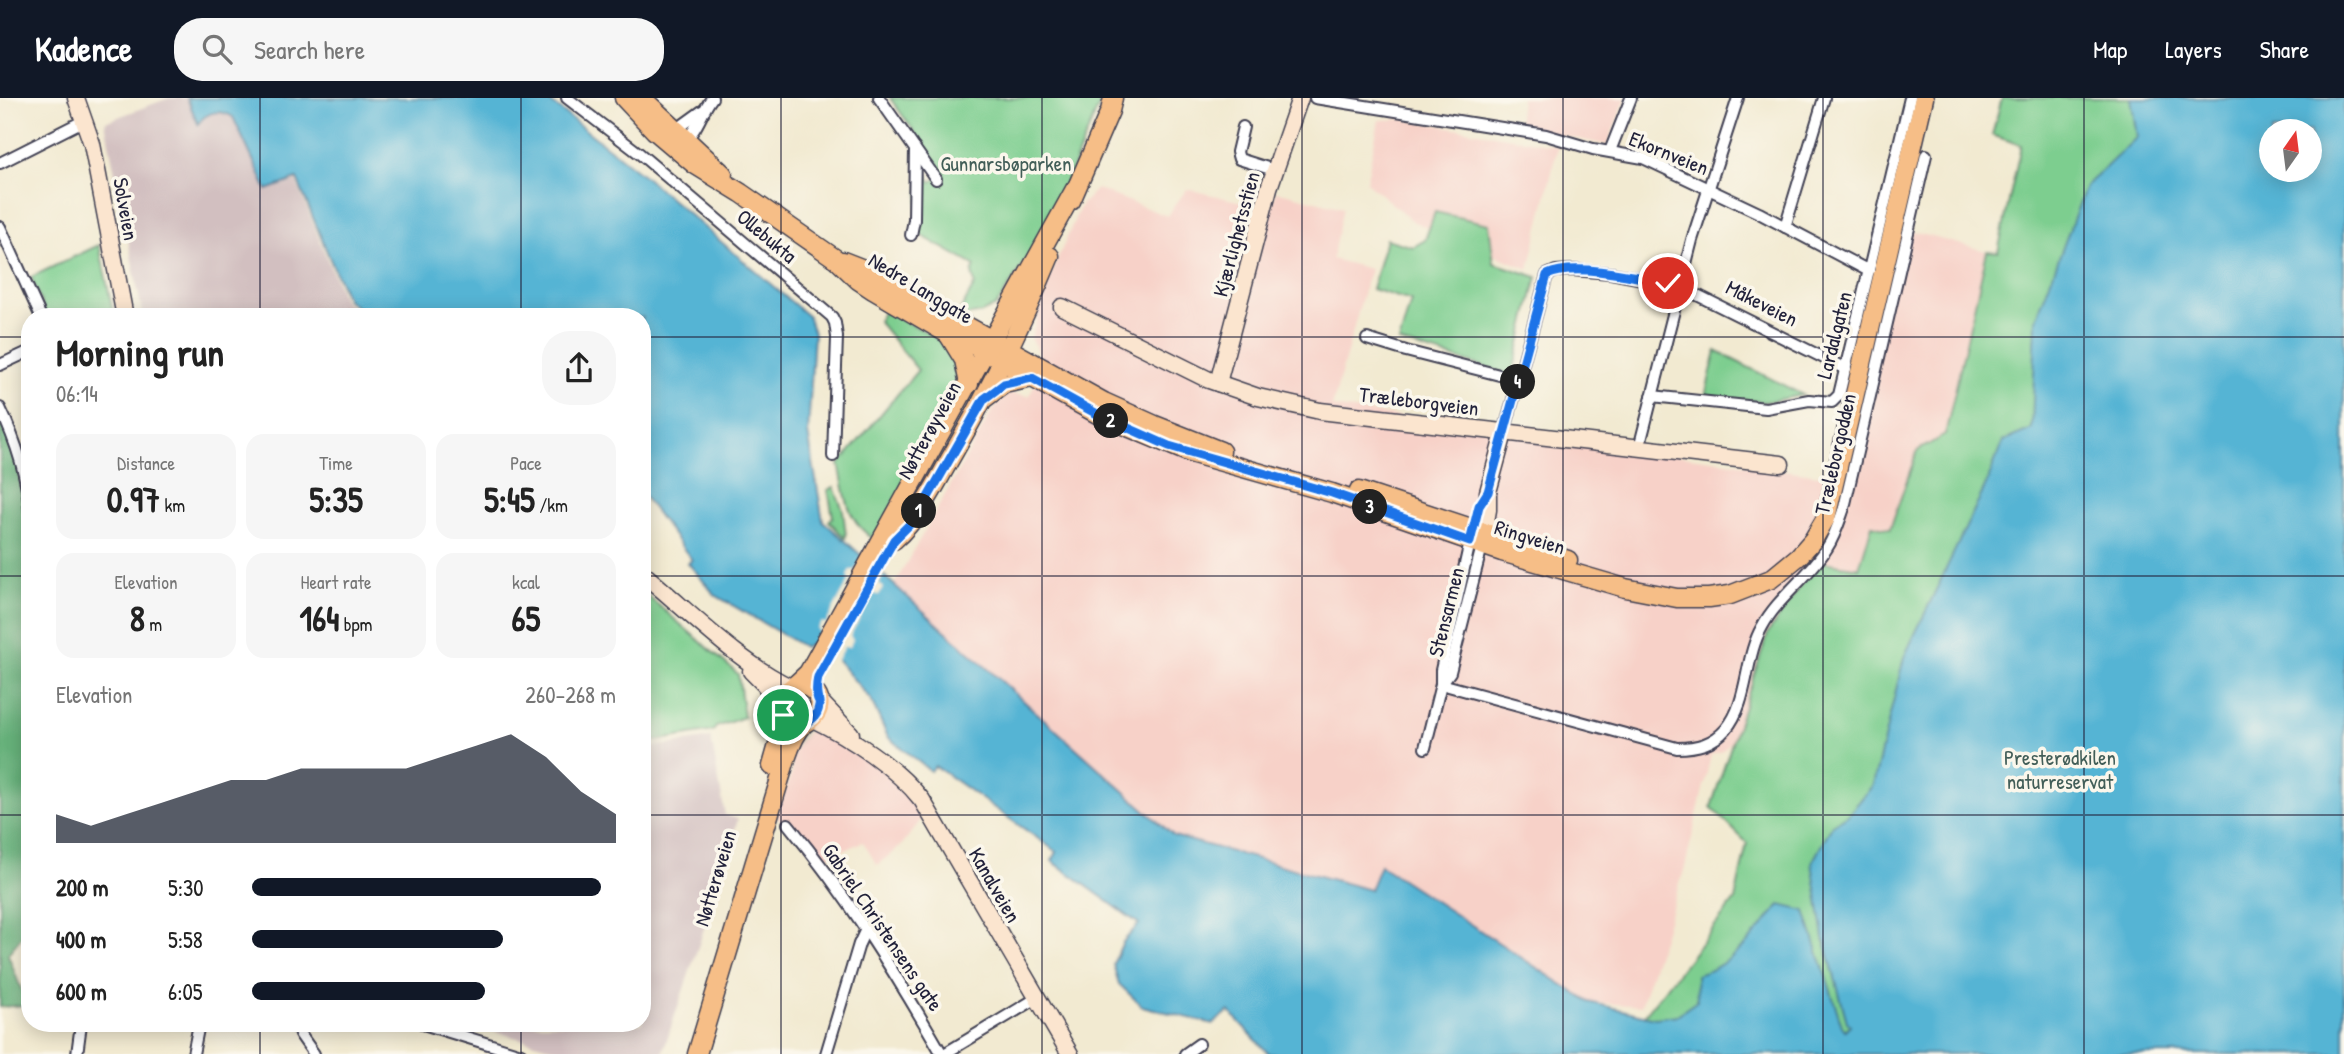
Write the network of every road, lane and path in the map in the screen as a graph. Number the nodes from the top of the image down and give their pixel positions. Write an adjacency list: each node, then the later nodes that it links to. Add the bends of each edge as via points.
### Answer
1 (566, 98): 54 (street, Ollebukta, via 640,154 832,317 837,337)
2 (624, 98): 17 (main road, Nedre Langgate)
3 (642, 98): 17 (main road, Nedre Langgate)
4 (712, 98): 17 (street, via 694,131)
5 (879, 98): 19 (street)
6 (1104, 98): 18 (main road)
7 (1113, 98): 18 (main road)
8 (1300, 98): 23 (street, Kjærlighetsstien)
9 (1315, 98): 20 (street, Ekornveien, via 1546,135)
10 (1631, 98): 20 (street)
11 (1738, 98): 26 (street)
12 (1824, 98): 28 (street)
13 (1910, 98): 31 (street, Lardalgaten)
14 (1924, 98): 57 (main road, Ringveien, via 1830,509 1800,556 1761,584 1694,599 1652,594)
15 (81, 110): 22 (street); 36 (street, Solveien)
16 (1243, 127): 23 (street, via 1239,159)
17 (679, 140): 30 (main road, Nedre Langgate, via 741,193)
18 (1094, 142): 25 (main road)
19 (915, 149): 24 (street); 29 (street)
20 (1610, 151): 26 (street, Ekornveien, via 1643,158)
21 (1926, 155): 62 (street, Træleborgodden, via 1836,531 1761,628 1736,712 1724,731 1711,742 1678,748)
22 (0, 163)
23 (1274, 170): 47 (street, Kjærlighetsstien)
24 (936, 179)
25 (1075, 189): 33 (main road); 41 (main road, via 1054,248)
26 (1707, 190): 28 (street, Ekornveien); 32 (street)
27 (0, 227): 35 (street)
28 (1785, 227): 31 (street, Ekornveien)
29 (911, 235)
30 (836, 259): 38 (main road, Nedre Langgate, via 866,270); 39 (main road, Nedre Langgate, via 865,285)
31 (1869, 271): 44 (street, Lardalgaten)
32 (1679, 286): 44 (street, Måkeveien); 46 (street, Måkeveien, via 1611,273 1571,270 1547,275); 49 (street)
33 (1018, 296): 37 (main road); 41 (main road)
34 (1062, 307): 47 (street, Træleborgveien)
35 (37, 308)
36 (123, 308)
37 (1007, 312): 38 (main road); 41 (main road)
38 (964, 324): 41 (main road, Nedre Langgate)
39 (948, 334): 41 (main road, Nedre Langgate); 48 (main road, via 964,360)
40 (1367, 339): 46 (street)
41 (998, 351): 45 (main road, Ringveien); 48 (main road, Nøtterøyveien); 50 (main road, Nøtterøyveien); 57 (main road, Ringveien, via 1206,446 1335,484); 58 (main road, Nøtterøyveien)
42 (21, 355): 43 (street)
43 (0, 365)
44 (1846, 369): 49 (street, Lardalgaten, via 1839,396 1832,402 1809,400 1766,408)
45 (1032, 378): 50 (main road, via 1004,384); 57 (main road, Ringveien, via 1169,446)
46 (1519, 380): 52 (street, Måkeveien)
47 (1218, 383): 52 (street, Træleborgveien, via 1320,411)
48 (969, 384): 58 (main road, Nøtterøyveien)
49 (1652, 396): 53 (street)
50 (984, 399): 58 (main road, Nøtterøyveien, via 927,499)
51 (0, 408): 55 (street)
52 (1504, 433): 53 (street, Træleborgveien); 57 (street, Måkeveien, via 1488,492 1479,506)
53 (1639, 448): 56 (street, Træleborgveien)
54 (833, 456)
55 (21, 460)
56 (1781, 464)
57 (1477, 537): 62 (street, Stensarmen, via 1450,672)
58 (886, 548): 61 (main road)
59 (651, 581): 60 (street)
60 (720, 639): 63 (street, via 771,677); 65 (street, via 764,684)
61 (817, 667): 63 (main road); 64 (main road)
62 (1441, 684): 67 (street)
63 (793, 686): 64 (main road, via 807,686); 65 (main road, via 782,695)
64 (818, 697): 66 (main road, via 819,709); 68 (street, Kanalveien)
65 (781, 711): 66 (main road, via 795,723); 81 (main road, Nøtterøveien, via 782,731)
66 (809, 721): 68 (street, Kanalveien); 82 (main road, Nøtterøveien, via 786,759)
67 (1425, 748)
68 (867, 751): 71 (street, Kanalveien, via 899,774 922,800)
69 (788, 824): 70 (street, Gabriel Christensens gate)
70 (866, 929): 83 (street); 84 (street, Gabriel Christensens gate)
71 (1037, 998): 84 (street); 85 (street, Kanalveien)
72 (80, 1032): 77 (street)
73 (197, 1032): 78 (street)
74 (299, 1032): 79 (street)
75 (449, 1032): 80 (street)
76 (1199, 1044): 86 (street)
77 (76, 1054)
78 (193, 1054)
79 (314, 1054)
80 (521, 1054)
81 (686, 1054)
82 (697, 1054)
83 (826, 1054)
84 (943, 1054)
85 (1070, 1054)
86 (1185, 1054)

